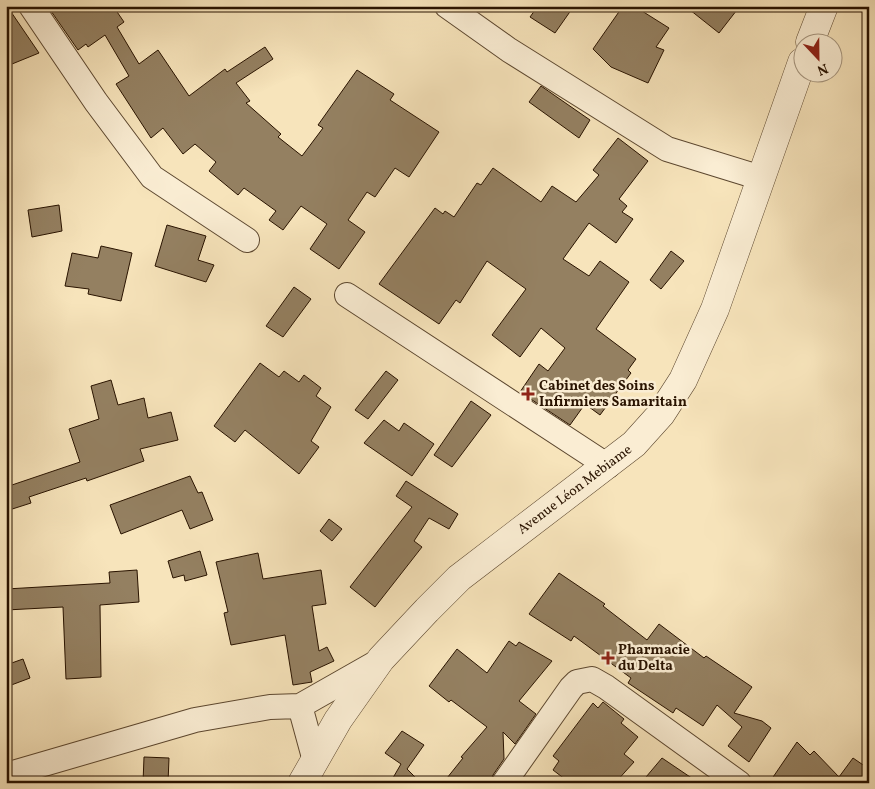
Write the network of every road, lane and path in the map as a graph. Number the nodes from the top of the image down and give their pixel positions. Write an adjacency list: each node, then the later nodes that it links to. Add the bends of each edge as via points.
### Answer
1 (31, 6): 7 (street, via 152,177)
2 (447, 6): 6 (street, via 509,50 667,150)
3 (824, 6): 4 (street)
4 (814, 32)
5 (795, 82): 6 (street, Avenue Léon Mebiame)
6 (761, 178): 9 (street, Avenue Léon Mebiame, via 715,309 683,380 661,414 634,444)
7 (247, 240)
8 (347, 296): 9 (street)
9 (608, 466): 10 (street, Avenue Léon Mebiame, via 459,578)
10 (381, 659): 11 (street); 12 (street, Avenue Léon Mebiame, via 338,720)
11 (300, 706): 12 (street); 13 (street, via 263,708 195,720)
12 (308, 772)
13 (6, 775)
14 (729, 780): 15 (street, via 592,679 577,682 571,688)
15 (504, 783)

